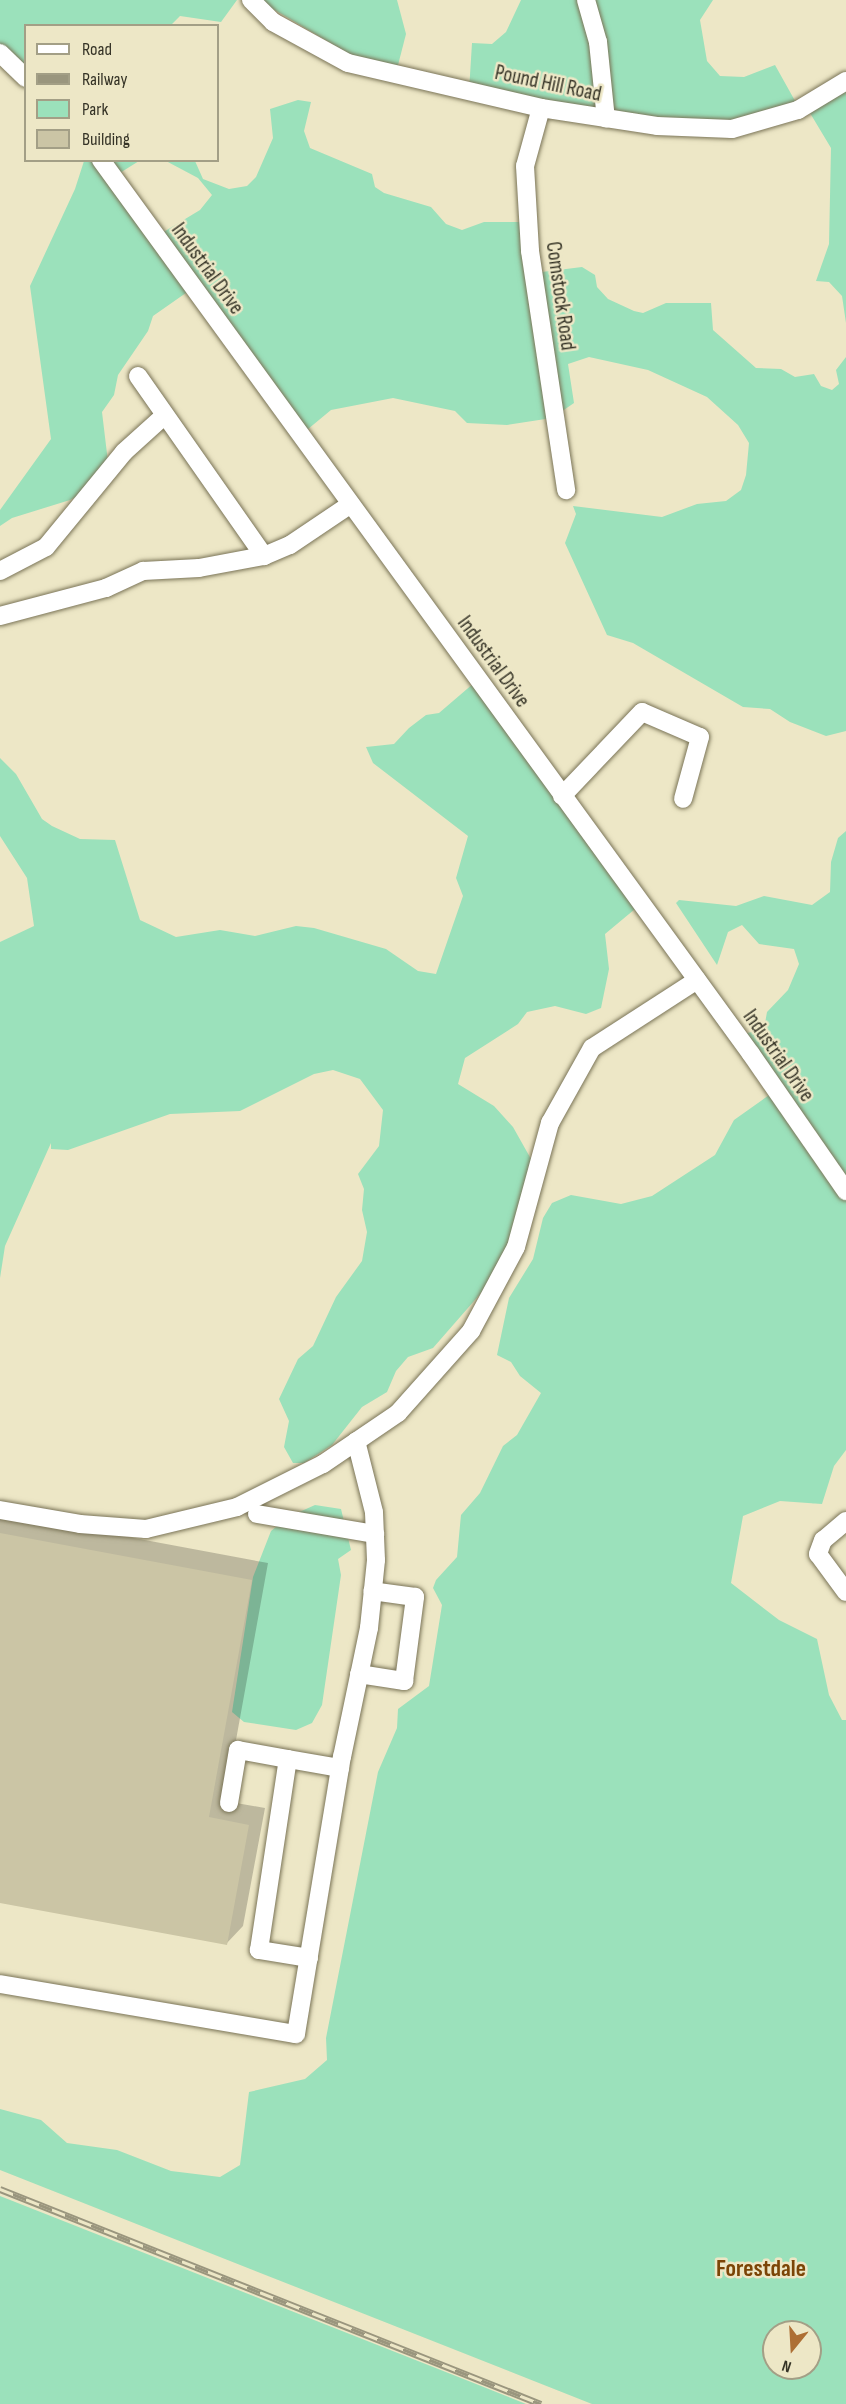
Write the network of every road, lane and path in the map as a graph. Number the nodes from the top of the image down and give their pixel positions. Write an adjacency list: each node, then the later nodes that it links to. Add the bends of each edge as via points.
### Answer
1 (251, 0): 6 (street, Pound Hill Road, via 273,22 348,63)
2 (586, 0): 7 (street, via 598,42)
3 (0, 53): 4 (street)
4 (24, 76)
5 (846, 81): 7 (street, Pound Hill Road, via 798,110 732,129)
6 (541, 108): 7 (street, Pound Hill Road); 11 (street, Comstock Road, via 525,166 530,251)
7 (606, 119)
8 (102, 162): 12 (street, Industrial Drive)
9 (138, 376): 10 (street)
10 (165, 415): 13 (street); 14 (street, via 124,452 46,547)
11 (566, 490)
12 (351, 504): 13 (street, via 290,545); 16 (street, Industrial Drive)
13 (264, 556): 15 (street, via 199,568 143,571 106,588)
14 (0, 571)
15 (0, 616)
16 (562, 796): 17 (street, via 642,712 700,737); 18 (street, Industrial Drive)
17 (683, 799)
18 (697, 980): 19 (street, Industrial Drive); 20 (street, via 592,1048 550,1123 516,1247 471,1330 398,1413)
19 (846, 1191)
20 (356, 1441): 21 (street, via 323,1464 237,1507 146,1529 80,1524); 24 (street, via 374,1512)
21 (0, 1510)
22 (257, 1514): 24 (street)
23 (846, 1521): 26 (street, via 823,1540 818,1554)
24 (375, 1534): 25 (street)
25 (372, 1591): 27 (street); 27 (street, via 415,1596 404,1681)
26 (846, 1592)
27 (359, 1674): 29 (street)
28 (288, 1759): 29 (street); 30 (street, via 238,1750); 31 (street, via 259,1950)
29 (340, 1768): 31 (street)
30 (229, 1803)
31 (309, 1958): 32 (street, via 296,2034)
32 (0, 1984)

